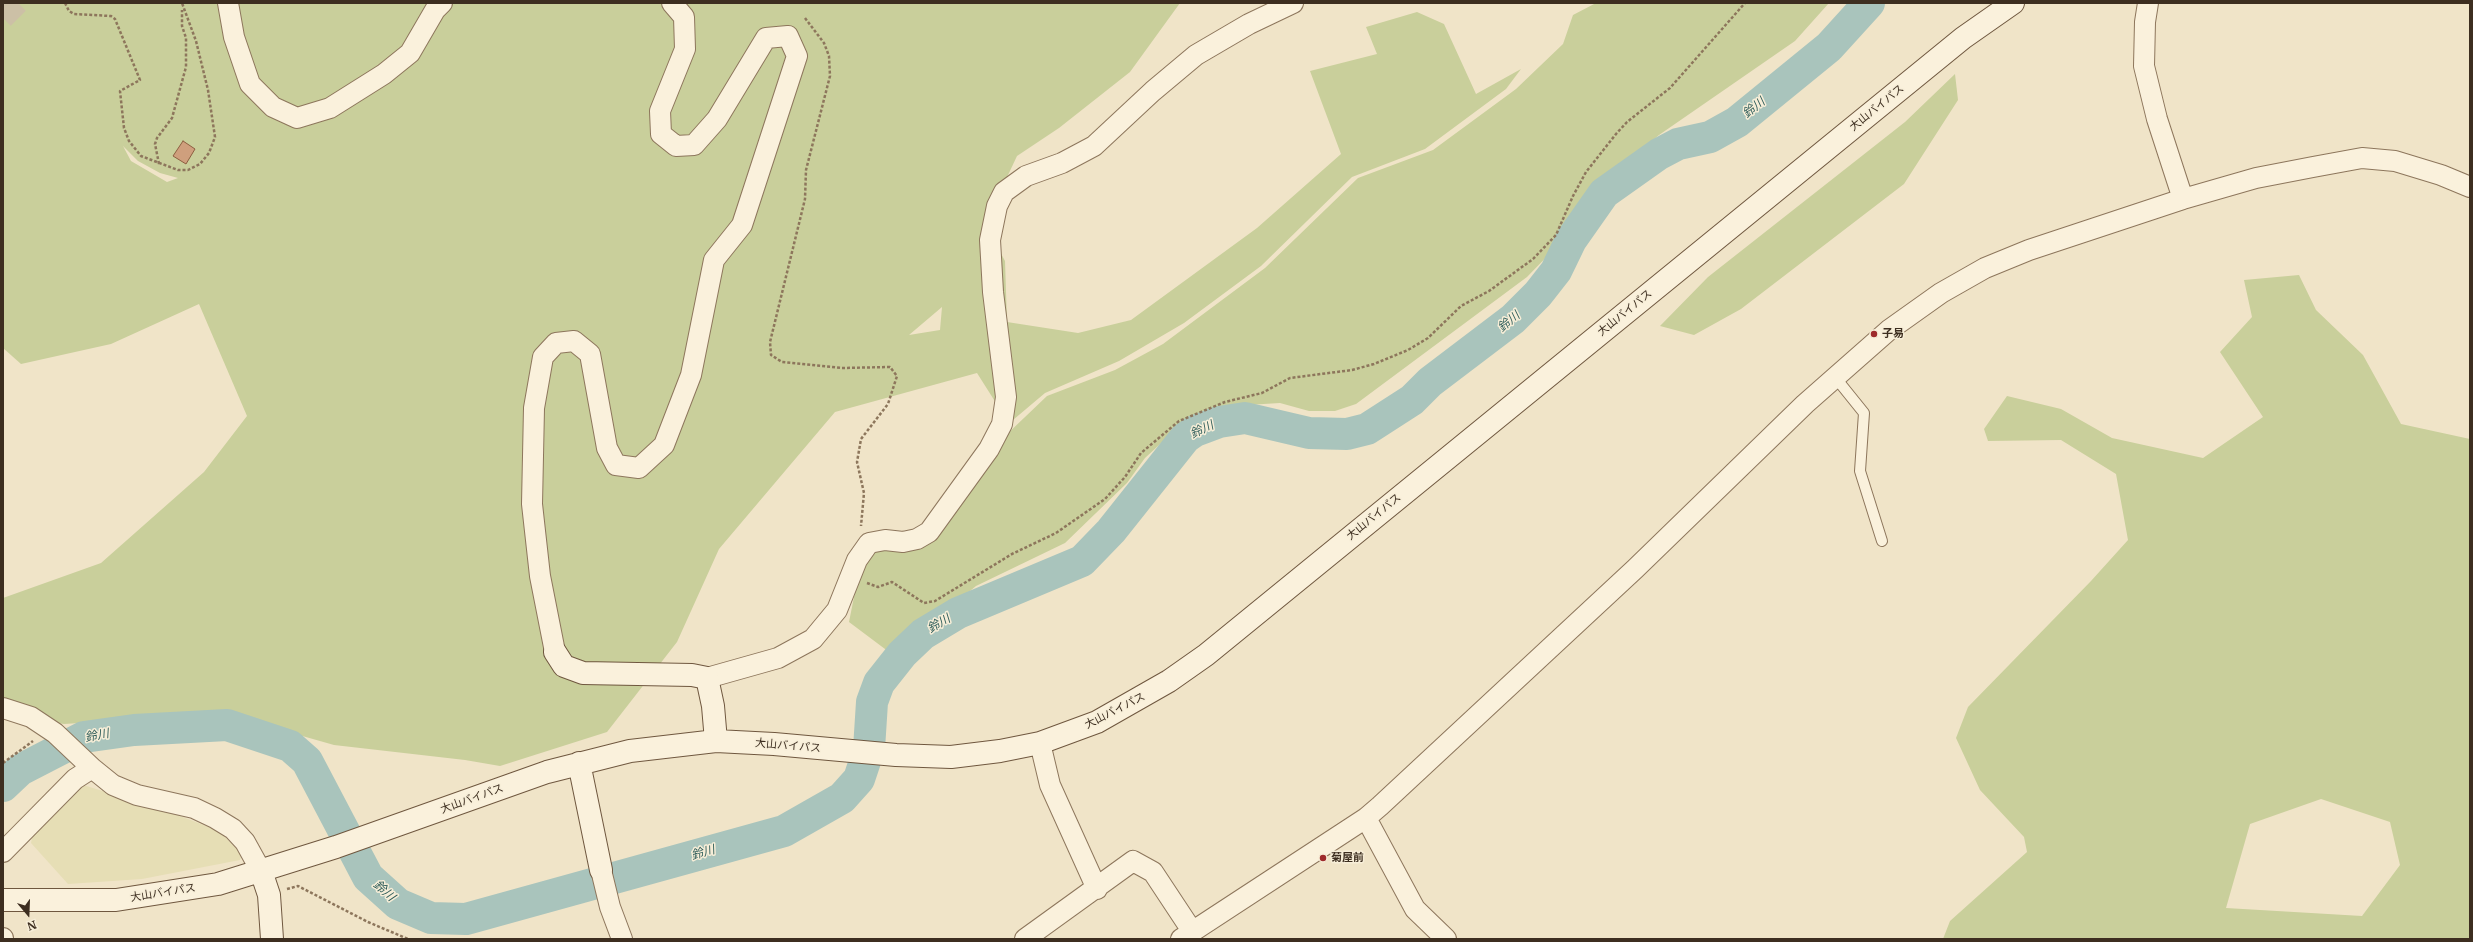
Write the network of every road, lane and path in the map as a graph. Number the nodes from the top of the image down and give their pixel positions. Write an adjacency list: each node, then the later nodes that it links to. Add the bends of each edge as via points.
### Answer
1 (65, 3): 12 (path, via 68,11 74,14 111,16 115,19 140,80 120,91 124,128 129,141 141,156)
2 (182, 3): 10 (path)
3 (228, 3): 4 (street, via 234,37 250,84 273,107 297,118 330,108 384,74 410,53 435,10)
4 (442, 3)
5 (672, 3): 19 (street, via 684,17 685,48 660,111 661,134 676,146 694,145 717,118 766,38 788,36 797,56 742,225 714,260 691,375 664,445 639,468 616,465 607,448 590,354 574,341 556,343 543,357 534,408 532,504 540,576)
6 (1293, 3): 18 (street, via 1249,24 1196,56 1153,91 1094,146 1062,163 1026,176 1004,192 997,206 990,240 993,292 1006,397 1002,424 989,449 929,532 917,539 903,542 885,540 869,543 857,560)
7 (1745, 3): 18 (path, via 1670,88 1616,134 1586,172 1572,196 1556,235 1533,259 1489,291 1461,306 1435,331 1408,350 1363,367 1290,378 1262,393 1225,402 1179,421 1141,453 1125,477 1105,499 1056,533 1012,554 935,601 924,603 892,582 878,587)
8 (2013, 3): 24 (main road, 大山バイパス, via 1963,38 1206,655 1169,682 1133,703 1096,722)
9 (2148, 3): 14 (street, via 2144,66 2157,119)
10 (182, 7): 12 (path, via 186,67 172,118 155,144); 12 (path, via 196,41 208,90 215,137 209,153 200,164 188,170 178,170)
11 (805, 18): 16 (path, via 824,43 829,56 830,76 806,170 804,199 770,342 771,355 782,362 842,368 890,366 897,376 888,404 861,439 857,462 864,493)
12 (160, 164)
13 (2470, 187): 14 (street, via 2395,161 2362,158 2256,178)
14 (2183, 199): 15 (street, via 2029,250 1985,268 1941,293 1889,330)
15 (1835, 377): 17 (lane, via 1864,413 1860,471); 28 (street, via 1635,569)
16 (861, 531)
17 (1882, 542)
18 (853, 572): 20 (street, via 837,610 813,639 778,658)
19 (554, 652): 20 (main road, via 564,666 583,673 692,675)
20 (707, 678): 23 (main road, via 711,688)
21 (3, 708): 22 (street, via 31,717)
22 (52, 732): 25 (path); 27 (street)
23 (716, 741): 24 (main road, 大山バイパス, via 951,757); 26 (main road, 大山バイパス, via 630,751)
24 (1040, 743): 32 (street, via 1050,785)
25 (3, 763)
26 (579, 763): 30 (main road); 31 (main road, 大山バイパス)
27 (88, 765): 29 (street); 31 (street, via 113,785 137,795 194,808 216,818 233,829)
28 (1366, 818): 35 (street); 40 (street, via 1415,909)
29 (3, 852)
30 (601, 870): 38 (street, via 610,907)
31 (261, 871): 33 (main road); 34 (main road, 大山バイパス, via 242,878 182,891 116,900)
32 (1097, 888): 35 (street, via 1133,861 1153,872); 39 (street)
33 (269, 895): 36 (main road); 37 (path, via 298,886 368,922)
34 (3, 900)
35 (1187, 935)
36 (272, 939)
37 (408, 939)
38 (622, 939)
39 (1026, 939)
40 (1446, 939)

